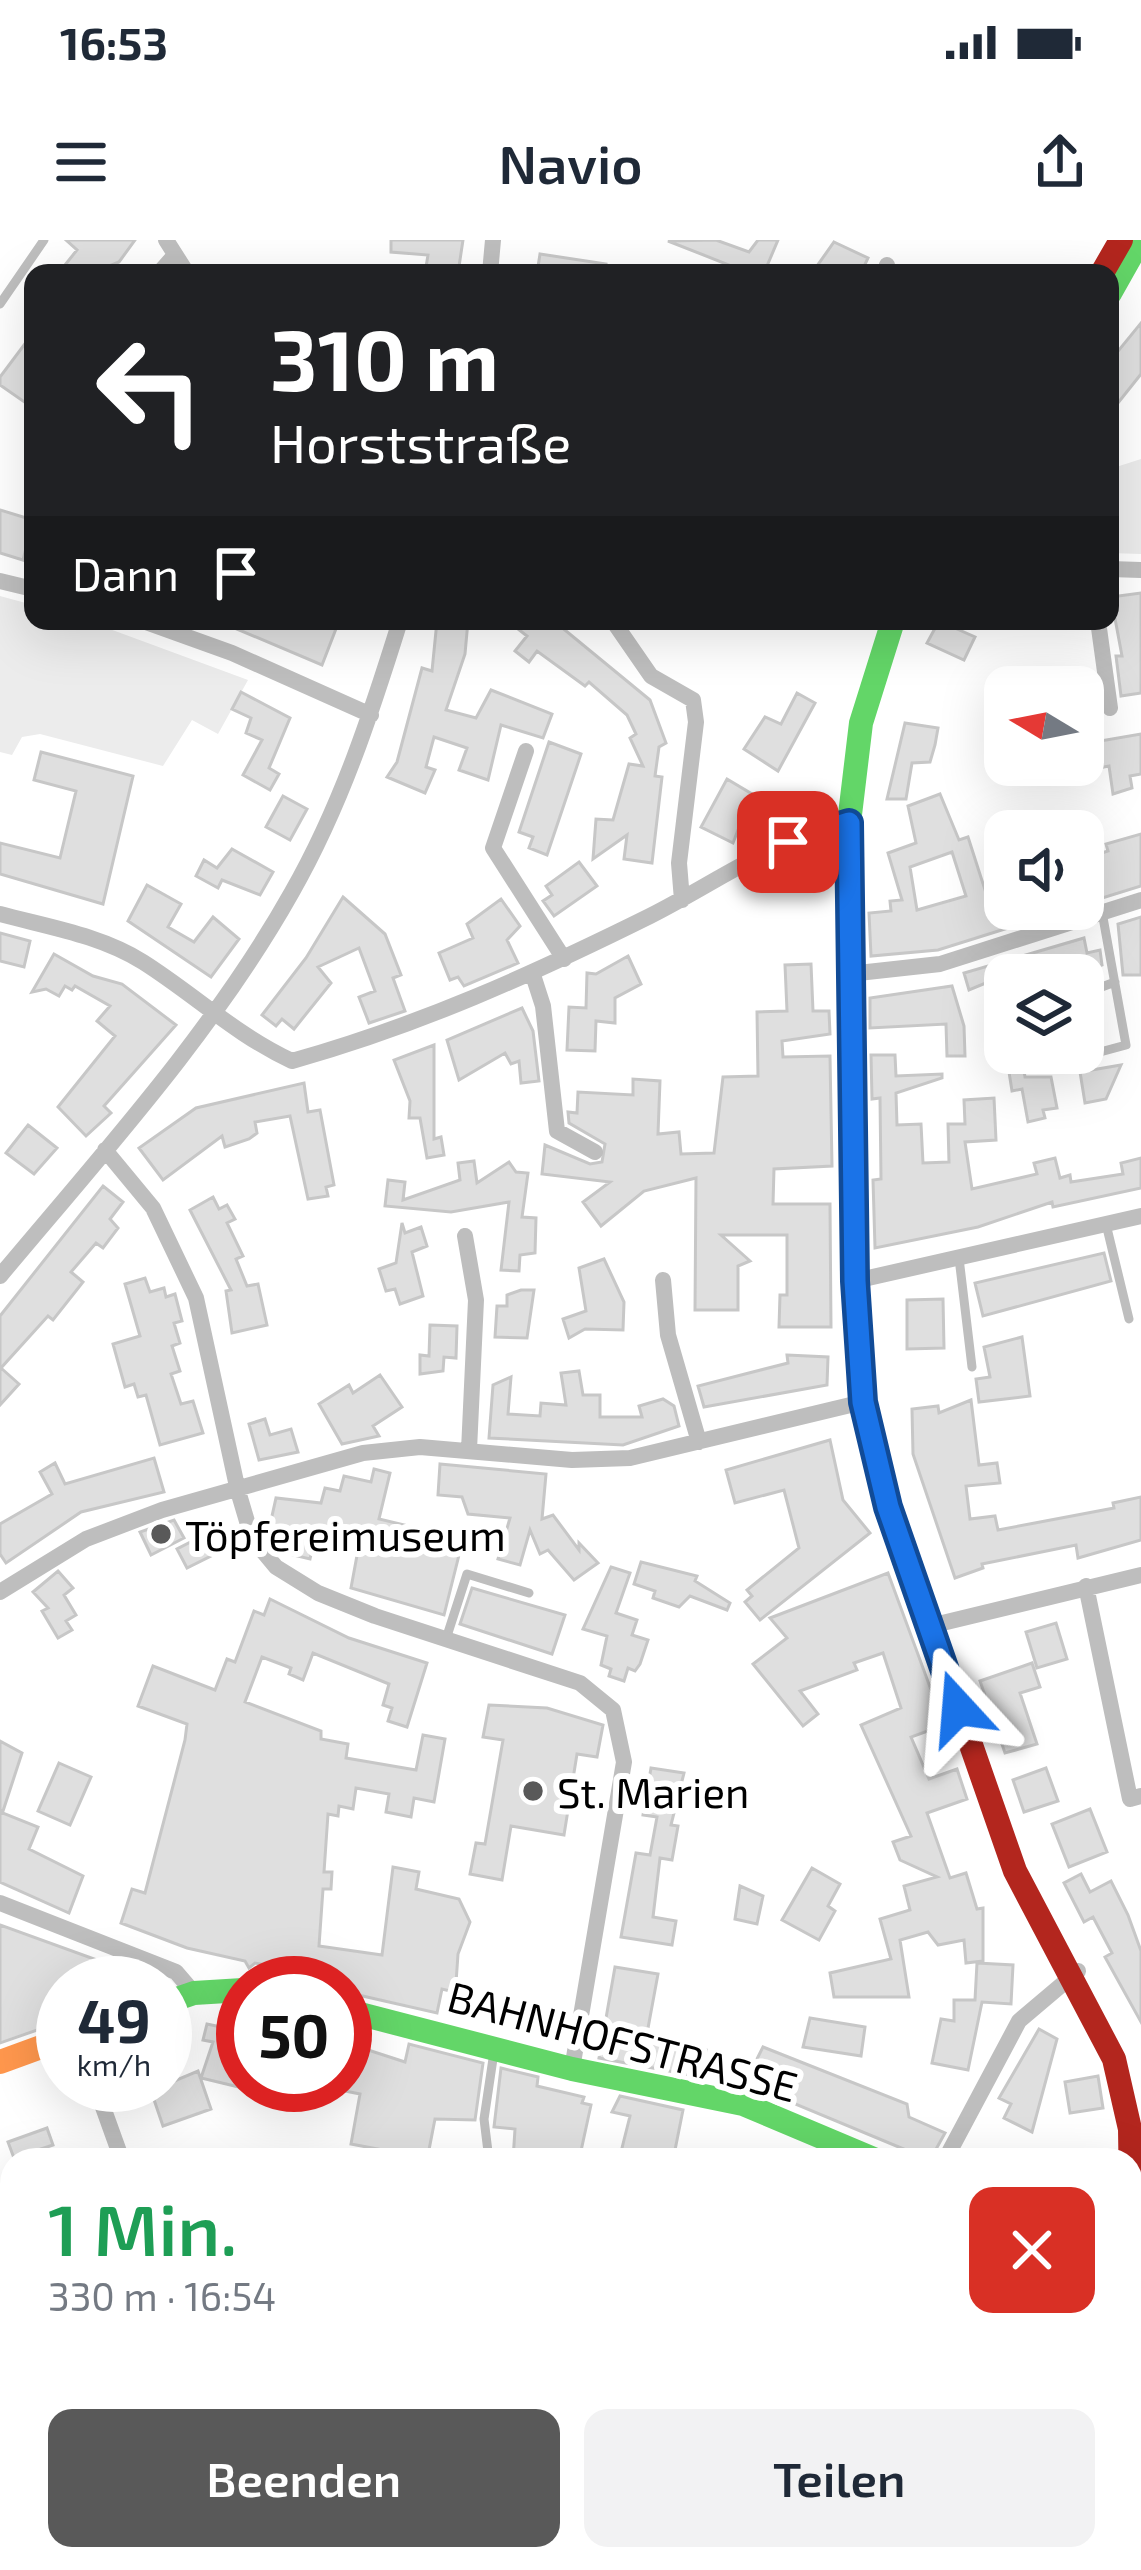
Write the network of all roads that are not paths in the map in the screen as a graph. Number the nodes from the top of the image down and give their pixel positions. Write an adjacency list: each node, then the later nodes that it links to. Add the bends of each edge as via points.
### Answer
1 (1140, 240): 3 (main road)
2 (24, 269): 4 (lane)
3 (1119, 277)
4 (0, 304)
5 (169, 630): 11 (street)
6 (397, 630): 11 (street)
7 (619, 630): 17 (street, via 651,676 693,700)
8 (890, 630): 13 (main road, via 861,723)
9 (1099, 630): 10 (street)
10 (1110, 709)
11 (371, 715): 27 (street, via 292,892)
12 (526, 751): 22 (street, via 493,848)
13 (849, 823): 14 (street, via 788,842); 15 (main road)
14 (752, 864): 15 (street); 17 (street)
15 (848, 866): 23 (main road)
16 (1141, 899): 18 (street)
17 (682, 900): 22 (street)
18 (1104, 911)
19 (0, 914): 27 (street, via 104,942)
20 (1104, 923): 25 (lane)
21 (1046, 930): 23 (street, via 940,964)
22 (564, 959): 24 (street)
23 (849, 974): 37 (main road)
24 (533, 975): 27 (street, via 402,1030 292,1061); 30 (street, via 557,1131)
25 (1115, 982): 26 (lane); 28 (lane, via 1126,1045)
26 (1104, 986)
27 (211, 1013): 29 (street)
28 (1104, 1051)
29 (105, 1150): 35 (street); 43 (street, via 154,1208 196,1298)
30 (595, 1153)
31 (1141, 1216): 32 (street)
32 (1106, 1224): 34 (street); 38 (lane)
33 (465, 1236): 42 (street, via 476,1300)
34 (958, 1258): 37 (street); 39 (lane)
35 (0, 1276)
36 (663, 1280): 41 (street, via 668,1335)
37 (855, 1281): 40 (main road)
38 (1129, 1318)
39 (972, 1367)
40 (863, 1402): 41 (street); 48 (main road, via 888,1507)
41 (699, 1442): 42 (street, via 630,1458)
42 (469, 1450): 43 (street, via 363,1453)
43 (238, 1491): 46 (street, via 86,1538); 49 (street, via 252,1538 276,1567 318,1593)
44 (1141, 1575): 45 (street)
45 (1086, 1586): 48 (street); 50 (street, via 1118,1754 1130,1799)
46 (0, 1592)
47 (529, 1593): 49 (lane, via 467,1574)
48 (930, 1626): 52 (main road, via 1015,1871)
49 (446, 1639): 59 (street, via 580,1683 613,1710 623,1762)
50 (1141, 1796)
51 (0, 1903): 54 (street, via 176,1972)
52 (1074, 1974): 60 (main road, via 1120,2041); 65 (street, via 1018,2020); 66 (main road, via 1124,2095)
53 (216, 1992): 54 (main road)
54 (194, 1993)
55 (372, 2017): 56 (main road, BAHNHOFSTRASSE)
56 (495, 2047): 59 (main road, BAHNHOFSTRASSE); 63 (lane)
57 (36, 2049): 58 (main road)
58 (0, 2062)
59 (572, 2069): 64 (main road, BAHNHOFSTRASSE, via 743,2104)
60 (1141, 2097)
61 (105, 2112): 62 (street)
62 (118, 2148)
63 (488, 2148)
64 (848, 2148)
65 (952, 2148)
66 (1128, 2148)

